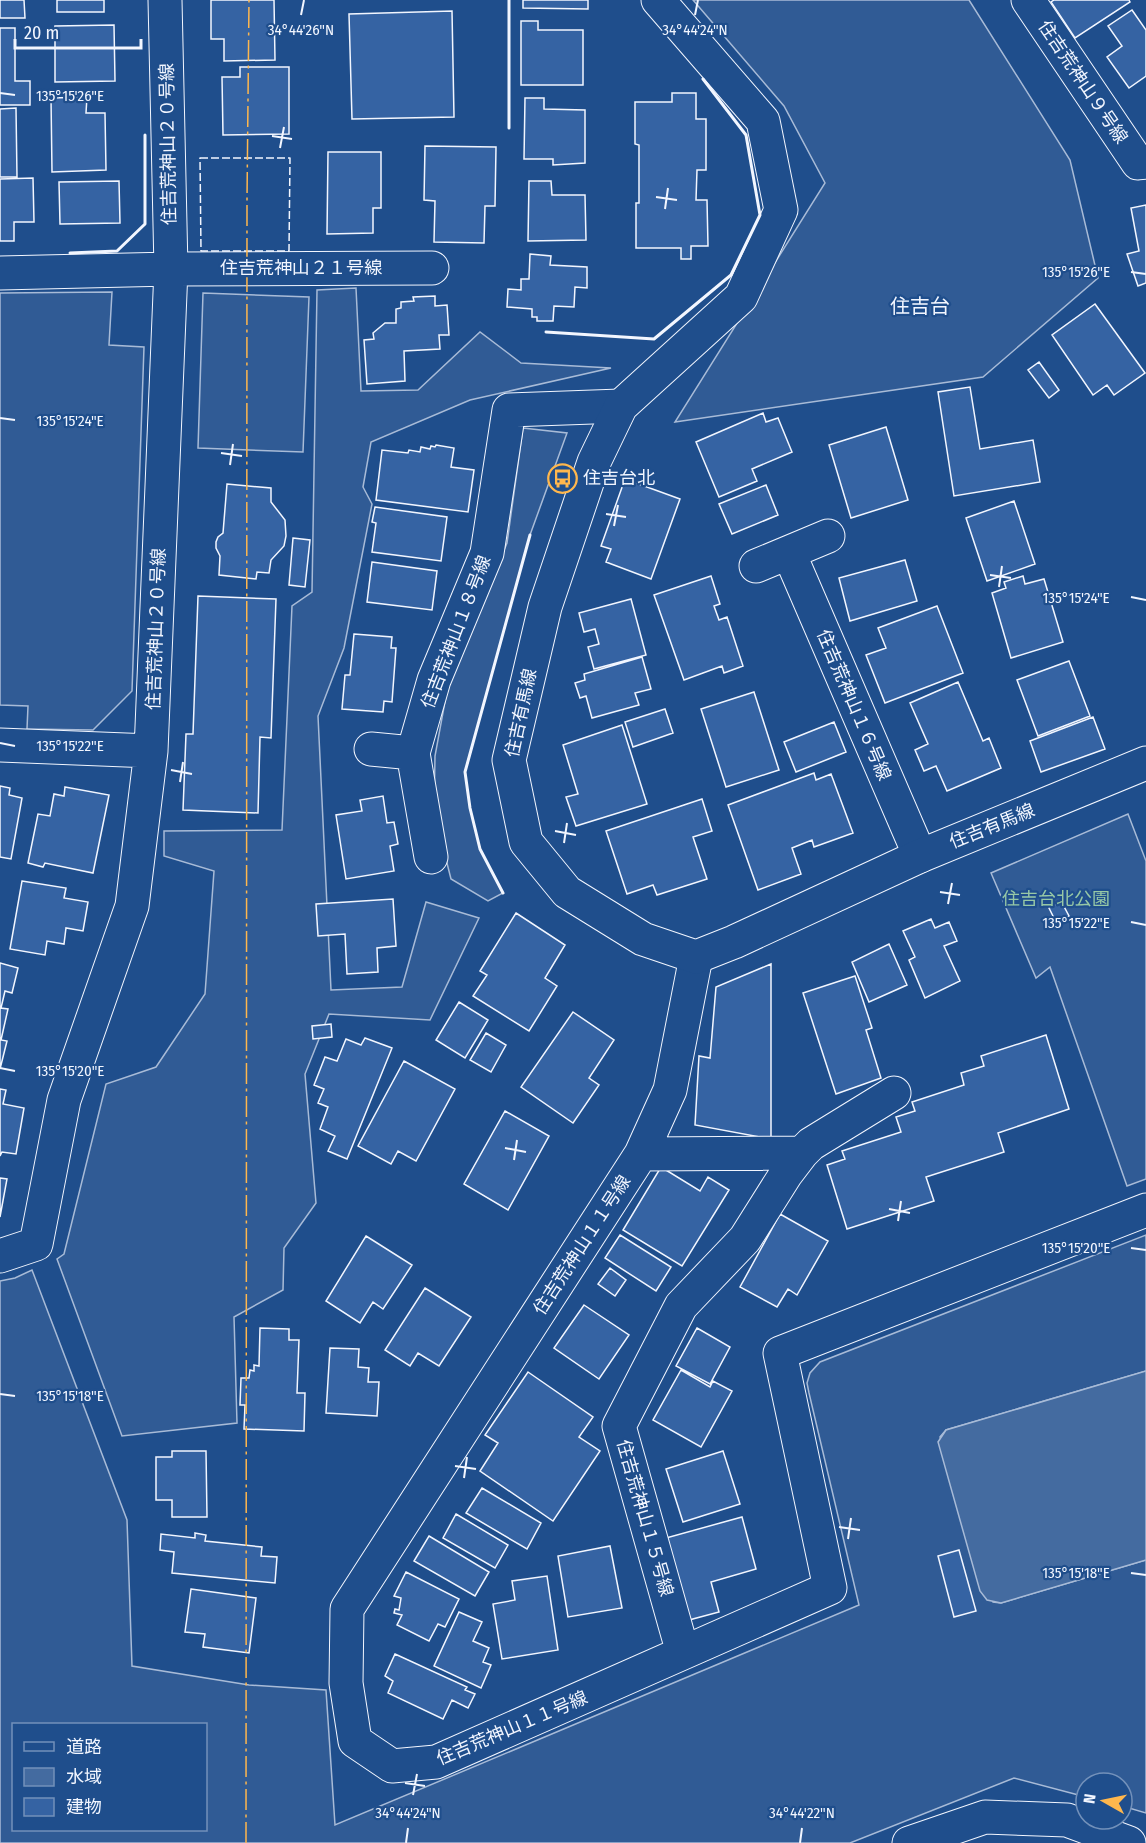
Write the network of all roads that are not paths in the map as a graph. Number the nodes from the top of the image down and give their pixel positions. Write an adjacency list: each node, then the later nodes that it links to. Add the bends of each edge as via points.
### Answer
1 (165, 0): 6 (street, 住吉荒神山２０号線)
2 (658, 0): 8 (street, 住吉有馬線, via 763,121 781,210 741,297)
3 (1028, 0): 4 (street, 住吉荒神山９号線)
4 (1142, 162)
5 (432, 268): 6 (street, 住吉荒神山２１号線)
6 (171, 269): 7 (street, 住吉荒神山２１号線); 14 (street, 住吉荒神山２０号線)
7 (0, 273)
8 (621, 406): 15 (street, 住吉荒神山１８号線, via 509,410 487,553 434,680); 19 (street, 住吉有馬線, via 594,462 545,607 509,760 526,842 567,892 643,939)
9 (828, 536): 10 (street)
10 (789, 553): 11 (street); 17 (street, 住吉荒神山１６号線)
11 (756, 566)
12 (0, 745): 14 (street)
13 (371, 750): 15 (street)
14 (151, 751): 24 (street, 住吉荒神山２０号線, via 132,906 64,1100 36,1244)
15 (413, 753): 18 (street, 住吉荒神山１８号線)
16 (1146, 763): 17 (street, 住吉有馬線)
17 (920, 856): 19 (street, 住吉有馬線)
18 (431, 857)
19 (696, 957): 22 (street, 住吉荒神山１１号線, via 670,1090)
20 (894, 1093): 21 (street, 住吉荒神山１５号線)
21 (802, 1153): 22 (street); 25 (street, 住吉荒神山１５号線, via 745,1239 681,1306 619,1426)
22 (641, 1154): 25 (street, 住吉荒神山１１号線, via 347,1609 346,1683 355,1741 392,1766 436,1762)
23 (1146, 1210): 25 (street, 住吉荒神山１１号線, via 780,1353 830,1588)
24 (0, 1256)
25 (683, 1653)
26 (909, 1843): 27 (street, via 985,1816 1067,1820)
27 (1129, 1843)

